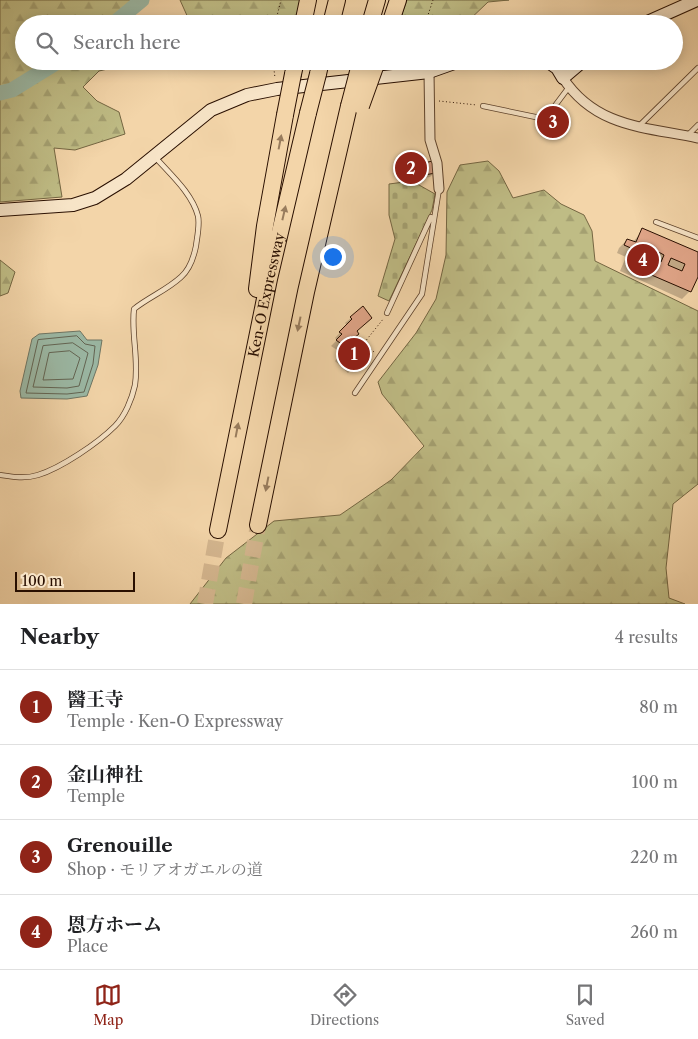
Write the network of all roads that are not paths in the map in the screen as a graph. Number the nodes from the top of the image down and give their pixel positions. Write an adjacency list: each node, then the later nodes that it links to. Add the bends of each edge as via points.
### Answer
1 (308, 0): 6 (highway)
2 (337, 0): 7 (highway)
3 (377, 0): 8 (highway)
4 (398, 0): 9 (highway)
5 (697, 0): 10 (street)
6 (305, 15)
7 (333, 15)
8 (373, 15)
9 (393, 15)
10 (663, 15)
11 (698, 68): 20 (lane)
12 (294, 70): 31 (highway, one-way to 12, bridge, via 265,226)
13 (318, 70): 31 (highway, Ken-O Expressway, one-way to 13, bridge)
14 (366, 70): 33 (highway, one-way to 33, bridge, via 306,292)
15 (435, 70): 16 (street)
16 (429, 72): 23 (street, via 247,95 211,110); 24 (street, via 430,140 437,163)
17 (559, 74): 18 (lane, via 545,120); 20 (street, via 579,98 603,114)
18 (483, 106)
19 (698, 125): 21 (lane)
20 (636, 128): 21 (street)
21 (687, 136): 22 (street)
22 (698, 138)
23 (155, 157): 25 (street, via 112,190 95,198 73,205); 32 (lane, via 184,189 198,216 198,230 191,264 182,276 134,309 136,363 128,407 116,425 92,445 62,463 38,475 20,478)
24 (439, 189): 26 (lane)
25 (0, 210)
26 (434, 211): 29 (lane); 30 (lane, via 422,294)
27 (656, 222): 28 (lane)
28 (698, 238)
29 (387, 313)
30 (355, 393)
31 (243, 398): 34 (highway, Ken-O Expressway, one-way to 31)
32 (0, 475)
33 (258, 525)
34 (218, 530)

